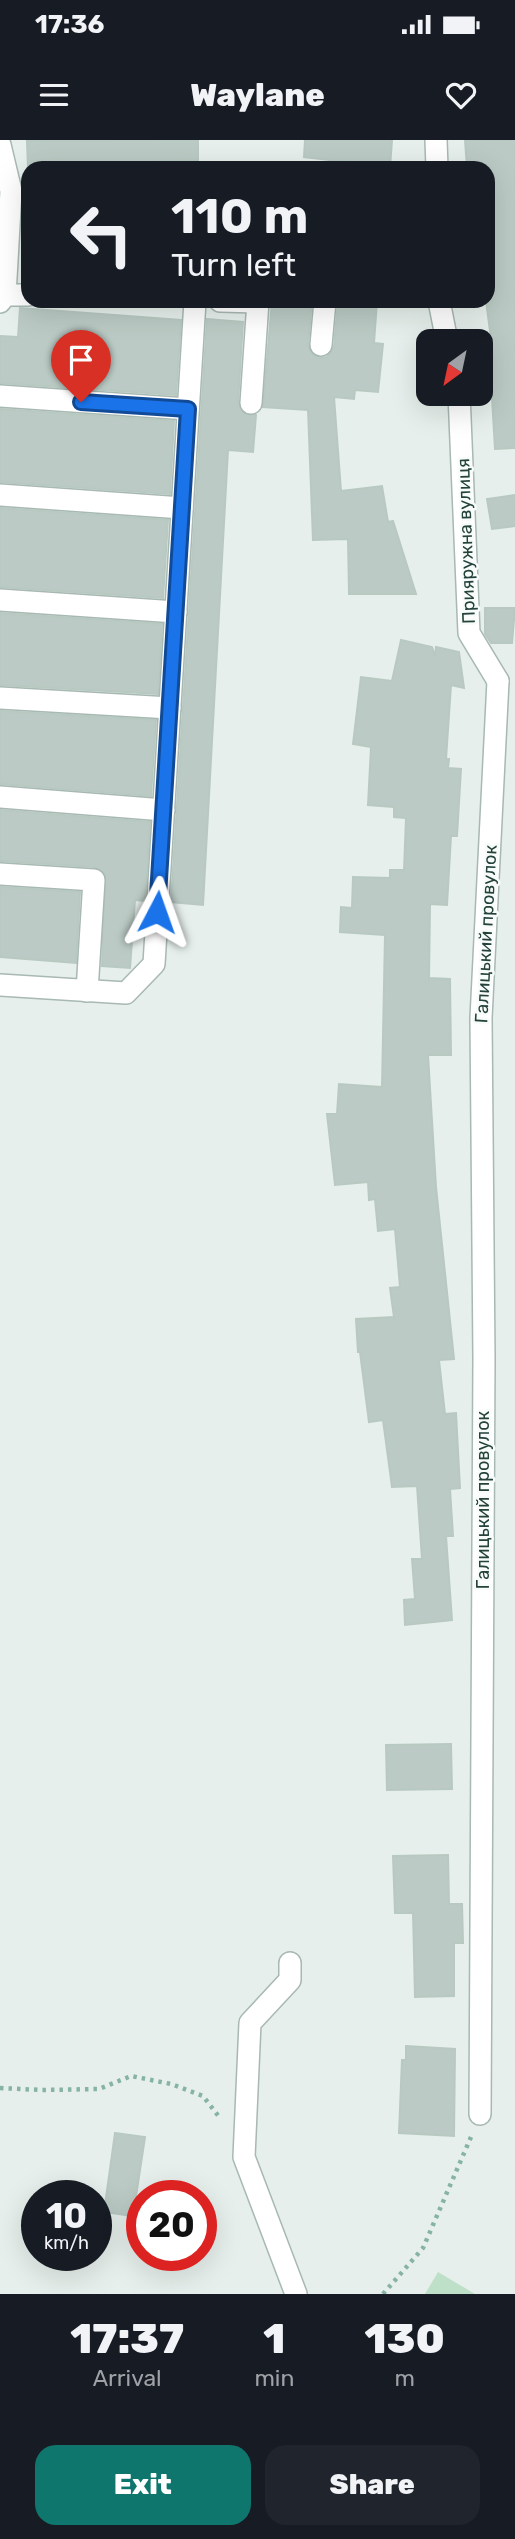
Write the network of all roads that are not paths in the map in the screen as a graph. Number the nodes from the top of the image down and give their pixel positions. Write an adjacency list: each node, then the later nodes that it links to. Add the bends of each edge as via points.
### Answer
1 (436, 140): 3 (street)
2 (0, 145): 4 (street)
3 (437, 161)
4 (20, 191): 6 (street)
5 (21, 296): 6 (street)
6 (3, 298)
7 (195, 308): 16 (street)
8 (258, 308): 14 (street)
9 (324, 308): 12 (street)
10 (440, 308): 11 (street)
11 (445, 329)
12 (321, 345)
13 (0, 396): 16 (street)
14 (251, 403)
15 (460, 406): 21 (street, Прияружна вулиця, via 469,633)
16 (188, 409): 18 (street)
17 (0, 495): 18 (street)
18 (182, 508): 20 (street)
19 (0, 600): 20 (street)
20 (176, 612): 23 (street)
21 (507, 681): 30 (street, Галицький провулок, via 481,1018)
22 (0, 698): 23 (street)
23 (170, 708): 25 (street)
24 (0, 797): 25 (street)
25 (163, 810): 28 (street, via 153,964 126,993)
26 (0, 874): 28 (street, via 94,880)
27 (0, 985): 28 (street)
28 (87, 991)
29 (290, 1963): 31 (street, via 290,1980 250,2023 244,2157)
30 (481, 2114)
31 (296, 2294)

